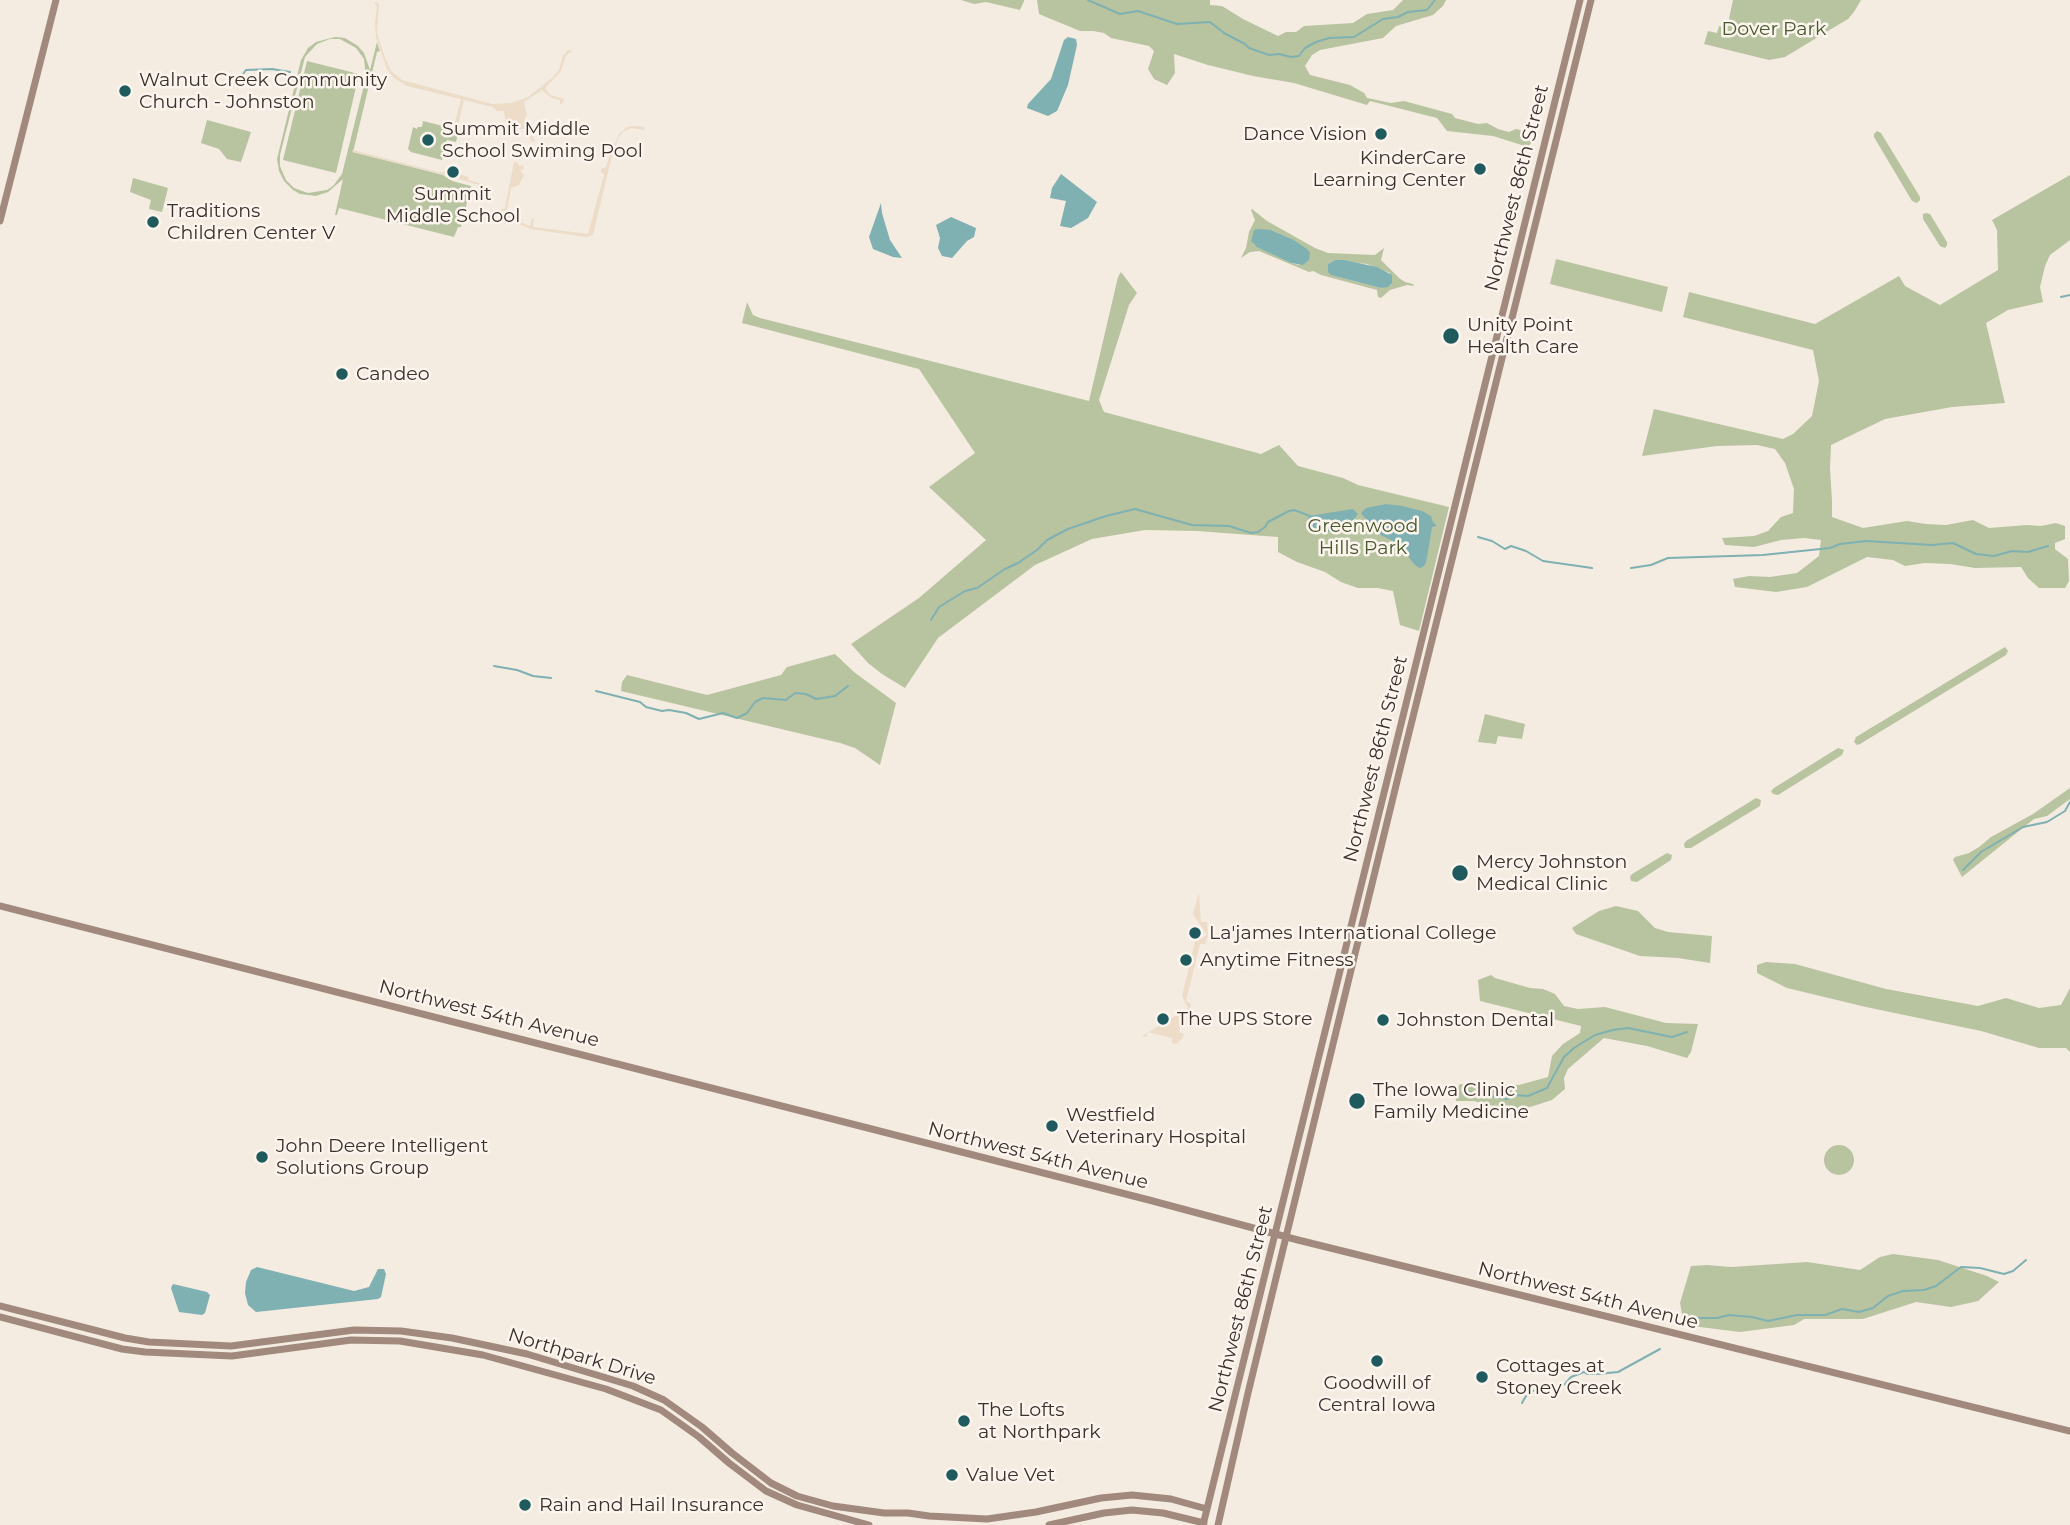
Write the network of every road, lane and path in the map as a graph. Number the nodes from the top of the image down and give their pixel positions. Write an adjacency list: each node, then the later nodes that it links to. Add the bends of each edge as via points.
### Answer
1 (56, 0): 4 (street)
2 (1580, 0): 6 (street, Northwest 86th Street)
3 (1591, 0): 7 (street, Northwest 86th Street)
4 (0, 221)
5 (0, 906): 6 (street, Northwest 54th Avenue)
6 (1276, 1233): 7 (street, Northwest 54th Avenue); 11 (street, Northwest 86th Street)
7 (1287, 1237): 10 (street, Northwest 54th Avenue); 15 (street, Northwest 86th Street)
8 (0, 1306): 11 (street, Northpark Drive, via 149,1342 231,1346 354,1330 389,1330 514,1351 664,1400 771,1483 833,1506 987,1519 1132,1495)
9 (0, 1317): 13 (street, Northpark Drive, via 145,1352 232,1356 351,1340 400,1341 484,1355 607,1389 661,1410 766,1492)
10 (2070, 1431)
11 (1207, 1508): 12 (street, Northwest 86th Street)
12 (1203, 1524): 14 (street, via 1132,1510)
13 (869, 1525)
14 (1049, 1525)
15 (1218, 1525)

